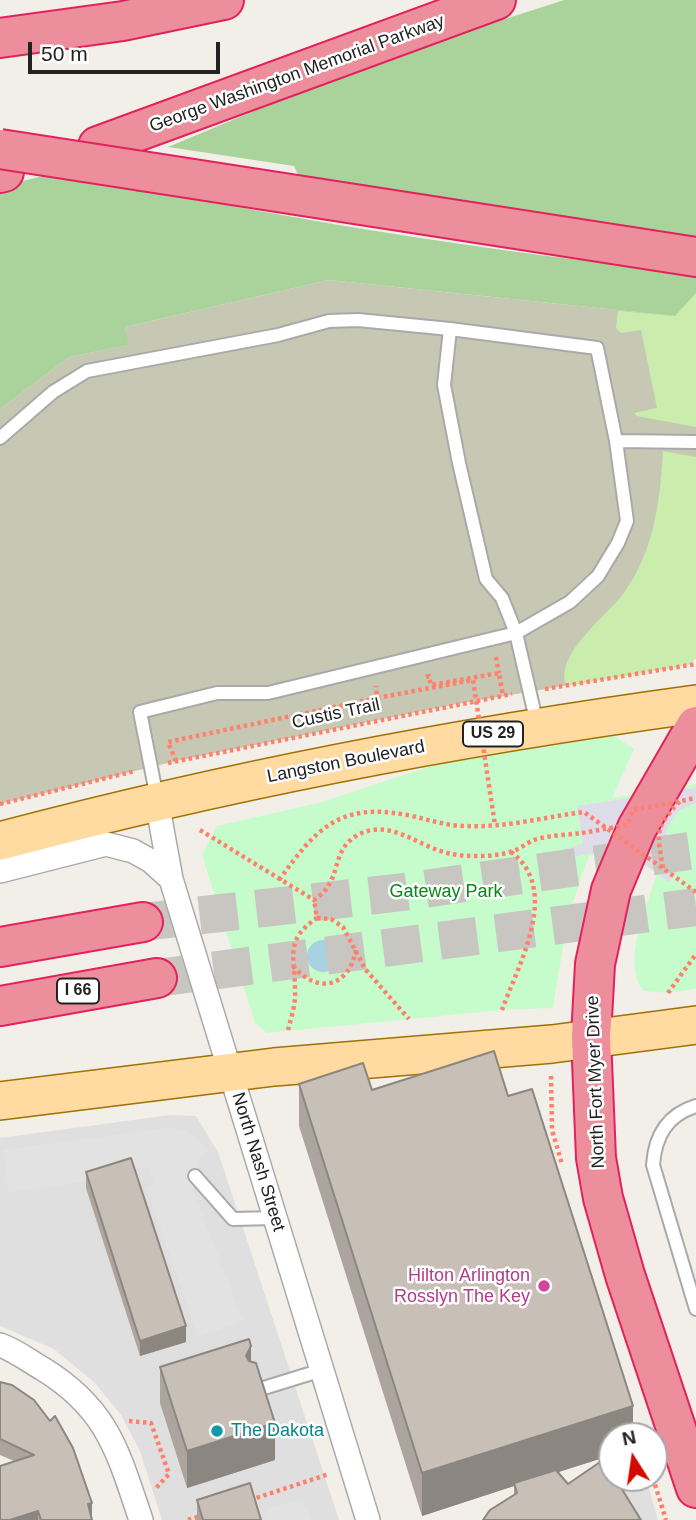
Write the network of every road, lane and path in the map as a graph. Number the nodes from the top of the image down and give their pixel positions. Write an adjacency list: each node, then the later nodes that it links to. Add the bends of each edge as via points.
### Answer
1 (224, 0): 3 (highway, via 123,21)
2 (496, 0): 4 (highway, George Washington Memorial Parkway)
3 (0, 38)
4 (98, 146)
5 (1, 165): 6 (highway, bridge, via 142,172)
6 (696, 257)
7 (450, 329): 8 (lane, via 330,321 87,371 53,392); 9 (lane, via 597,348); 11 (lane, via 444,385 462,476 485,579 502,598)
8 (0, 438)
9 (617, 441): 10 (lane); 11 (lane, via 627,521 618,543 598,576 570,602)
10 (696, 442)
11 (516, 633): 21 (lane); 25 (lane, via 268,693 217,693 140,712)
12 (495, 657): 14 (path)
13 (696, 664): 17 (path)
14 (499, 673): 15 (path, via 430,685 429,676); 18 (path, Custis Trail, via 503,695 176,761 168,742)
15 (416, 678)
16 (389, 683): 18 (path, via 375,686)
17 (556, 688)
18 (377, 698): 27 (path, bridge, via 473,680)
19 (696, 704): 21 (main road, Langston Boulevard / US 29)
20 (696, 726): 52 (highway, North Fort Myer Drive, via 638,828 611,890 595,964)
21 (538, 727): 25 (main road, Langston Boulevard / US 29, via 305,769)
22 (118, 775): 26 (path)
23 (696, 798): 24 (path, bridge)
24 (680, 801): 28 (path, bridge, via 633,810 627,825); 32 (path, bridge, via 664,817 657,834)
25 (158, 802): 30 (main road, Langston Boulevard / US 29); 34 (street, North Nash Street)
26 (0, 804)
27 (495, 825): 28 (path, bridge, via 584,812); 35 (path, bridge, via 465,827 390,812 348,816 311,837)
28 (606, 829): 31 (path, bridge, via 534,840); 32 (path, bridge)
29 (200, 831): 35 (path)
30 (0, 841)
31 (511, 852): 37 (path, via 451,854 386,828 370,830 354,837 342,850 335,879 327,892); 47 (path, via 521,859 532,881 535,910)
32 (664, 869): 36 (path, bridge)
33 (0, 871): 34 (street, via 106,844 134,851)
34 (171, 879): 54 (street, North Nash Street)
35 (279, 880): 37 (path)
36 (696, 892)
37 (314, 900): 38 (path)
38 (317, 918): 41 (path, via 331,919 343,927); 43 (path, via 300,929 293,942)
39 (143, 922): 40 (highway)
40 (0, 947)
41 (356, 949): 43 (path, via 349,971 327,984 308,980); 48 (path, via 365,969)
42 (696, 954): 45 (path)
43 (293, 966): 50 (path, via 296,995)
44 (157, 978): 46 (highway, I 66)
45 (668, 993)
46 (0, 1006)
47 (502, 1010)
48 (410, 1018)
49 (696, 1025): 51 (main road)
50 (288, 1030)
51 (649, 1030): 52 (main road); 53 (street)
52 (591, 1037): 54 (main road); 65 (highway, North Fort Myer Drive, via 596,1158 603,1198)
53 (696, 1045)
54 (230, 1073): 55 (main road); 58 (street, North Nash Street)
55 (0, 1101)
56 (696, 1106): 59 (lane, via 663,1127 653,1166)
57 (195, 1176): 58 (lane, via 233,1219)
58 (275, 1218): 61 (street, North Nash Street)
59 (696, 1309)
60 (0, 1345): 70 (street, via 83,1398 118,1450)
61 (322, 1370): 62 (lane); 72 (street, North Nash Street)
62 (254, 1391)
63 (124, 1421): 66 (path, via 152,1423 169,1474)
64 (329, 1474): 68 (path)
65 (696, 1488)
66 (153, 1491)
67 (657, 1492): 73 (path)
68 (239, 1503)
69 (214, 1512): 71 (path)
70 (141, 1520)
71 (188, 1520)
72 (368, 1520)
73 (666, 1520)

